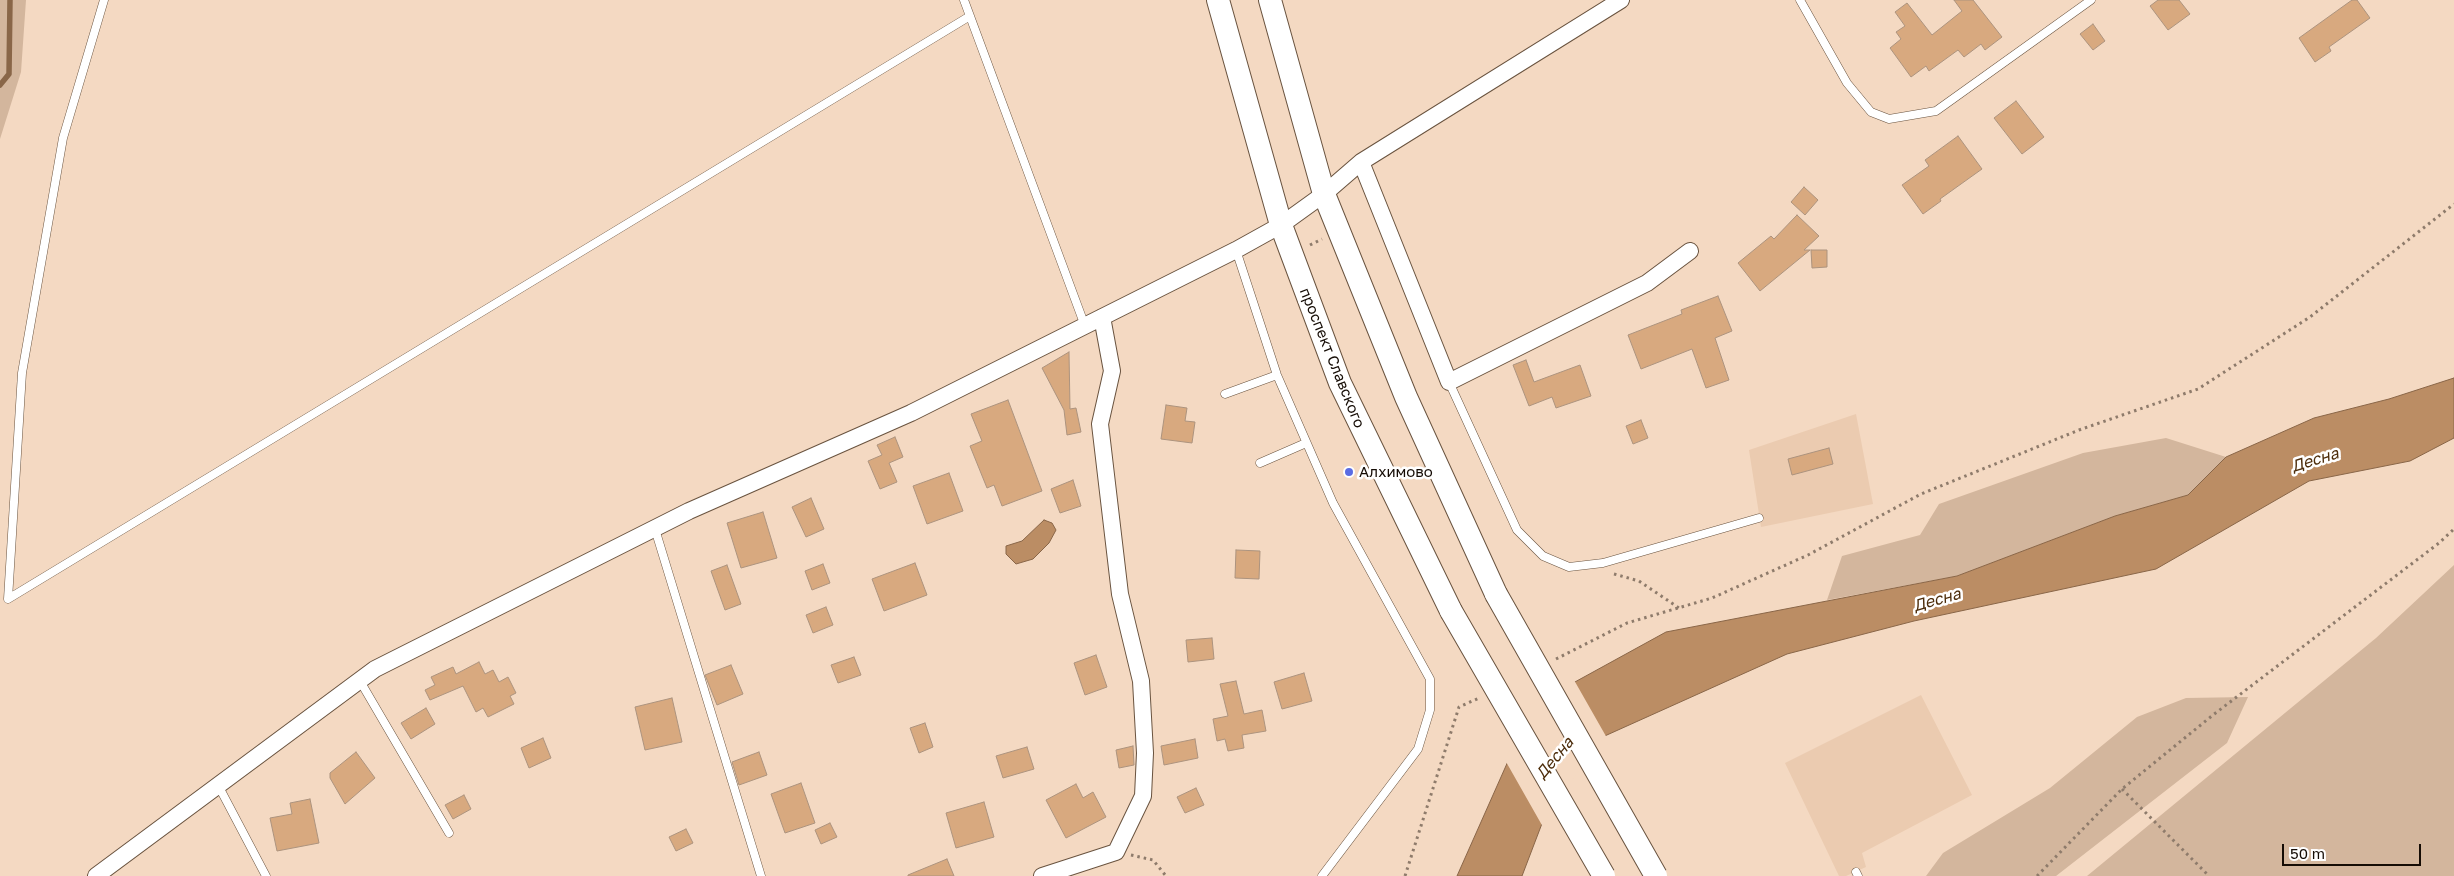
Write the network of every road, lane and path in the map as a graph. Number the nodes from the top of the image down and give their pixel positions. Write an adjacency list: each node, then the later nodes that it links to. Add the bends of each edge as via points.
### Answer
1 (104, 0): 8 (lane, via 64,138 22,373 8,599)
2 (964, 0): 8 (lane)
3 (1218, 0): 12 (main road, проспект Славского)
4 (1270, 0): 10 (main road)
5 (1621, 0): 9 (street)
6 (1800, 0): 7 (lane, via 1846,83 1871,112 1889,119 1936,111)
7 (2091, 0)
8 (970, 16): 16 (lane)
9 (1361, 162): 10 (street); 18 (street)
10 (1324, 194): 12 (street); 42 (main road, bridge, via 1406,398 1496,594)
11 (2454, 204): 26 (path, via 2310,316 2198,389 2078,430 1921,494 1808,555 1712,598)
12 (1281, 225): 13 (street); 41 (main road, проспект Славского, bridge, via 1340,384 1451,611)
13 (1236, 250): 15 (street); 17 (lane)
14 (1690, 251): 18 (street, via 1647,283)
15 (1102, 317): 16 (street); 33 (street, via 1112,371 1100,424 1120,594 1140,681 1145,753 1143,796)
16 (1085, 326): 24 (street, via 911,413)
17 (1277, 375): 19 (lane); 20 (lane)
18 (1450, 382): 25 (lane, via 1517,530 1543,556 1569,567)
19 (1225, 394)
20 (1306, 443): 21 (lane); 39 (lane, via 1332,503 1430,679 1430,710 1418,749)
21 (1260, 463)
22 (1759, 518): 25 (lane, via 1603,563)
23 (2454, 528): 31 (path, via 2439,543 2213,715)
24 (655, 529): 28 (street, via 375,669); 36 (lane)
25 (1585, 565): 26 (path, via 1639,582)
26 (1680, 608): 27 (path, via 1627,623)
27 (1548, 663)
28 (360, 681): 30 (street); 32 (lane)
29 (1486, 694): 40 (path, via 1459,707)
30 (218, 785): 34 (street); 35 (lane)
31 (2122, 789): 43 (path); 44 (path)
32 (449, 833)
33 (1116, 852): 37 (street); 38 (path, via 1153,860)
34 (96, 876)
35 (266, 876)
36 (761, 876)
37 (1042, 876)
38 (1166, 876)
39 (1322, 876)
40 (1404, 876)
41 (1604, 876)
42 (1656, 876)
43 (2037, 876)
44 (2209, 876)

